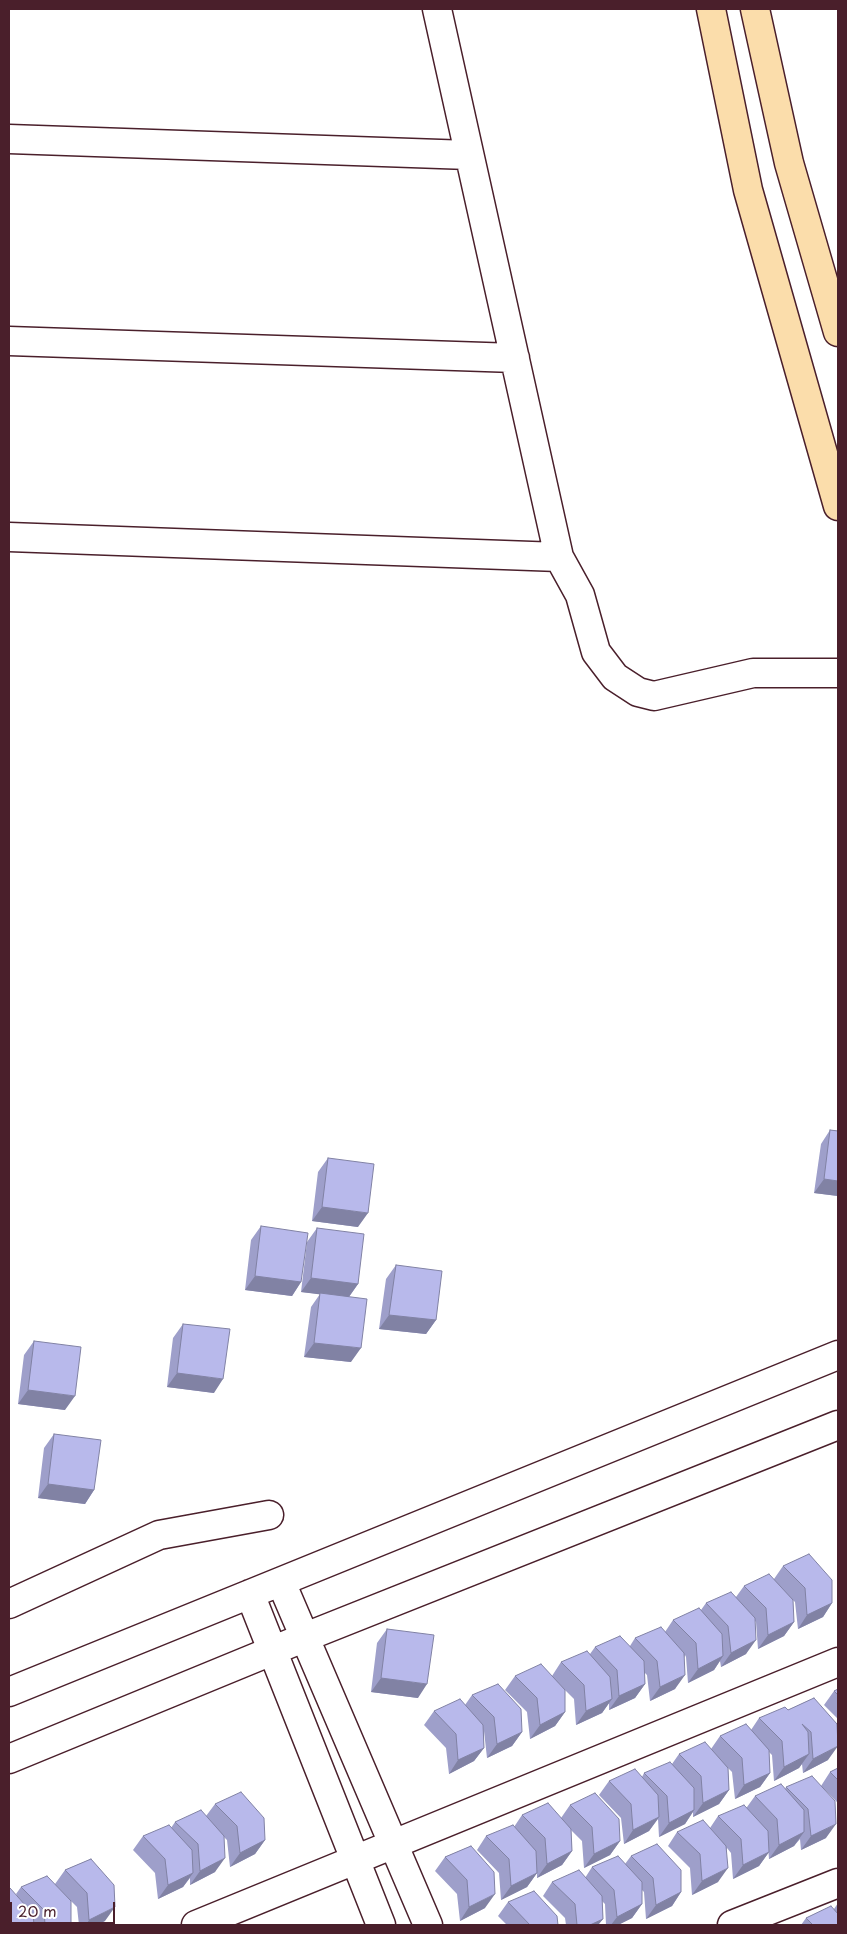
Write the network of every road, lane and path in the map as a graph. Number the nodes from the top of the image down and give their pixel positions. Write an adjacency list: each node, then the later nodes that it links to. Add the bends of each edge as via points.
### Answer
1 (437, 9): 5 (street)
2 (711, 9): 9 (highway, via 748,190)
3 (755, 9): 6 (highway, via 790,163)
4 (9, 139): 5 (street)
5 (470, 155): 8 (street)
6 (838, 332)
7 (9, 341): 8 (street)
8 (515, 358): 11 (street)
9 (838, 506)
10 (9, 537): 11 (street)
11 (559, 557): 12 (street, via 580,595 596,652 615,677 638,692 654,696 753,673)
12 (838, 673)
13 (838, 1355): 16 (street)
14 (838, 1425): 19 (street)
15 (269, 1515): 18 (street, via 159,1535)
16 (281, 1582): 17 (street); 19 (street)
17 (250, 1594): 20 (street); 22 (street)
18 (9, 1604)
19 (305, 1638): 20 (street); 24 (street)
20 (273, 1650): 23 (street); 25 (street)
21 (838, 1662): 24 (street)
22 (9, 1692)
23 (9, 1759)
24 (394, 1844): 25 (street); 29 (street)
25 (354, 1860): 27 (street); 28 (street)
26 (838, 1883): 30 (street)
27 (196, 1925)
28 (381, 1925)
29 (428, 1925)
30 (732, 1925)

